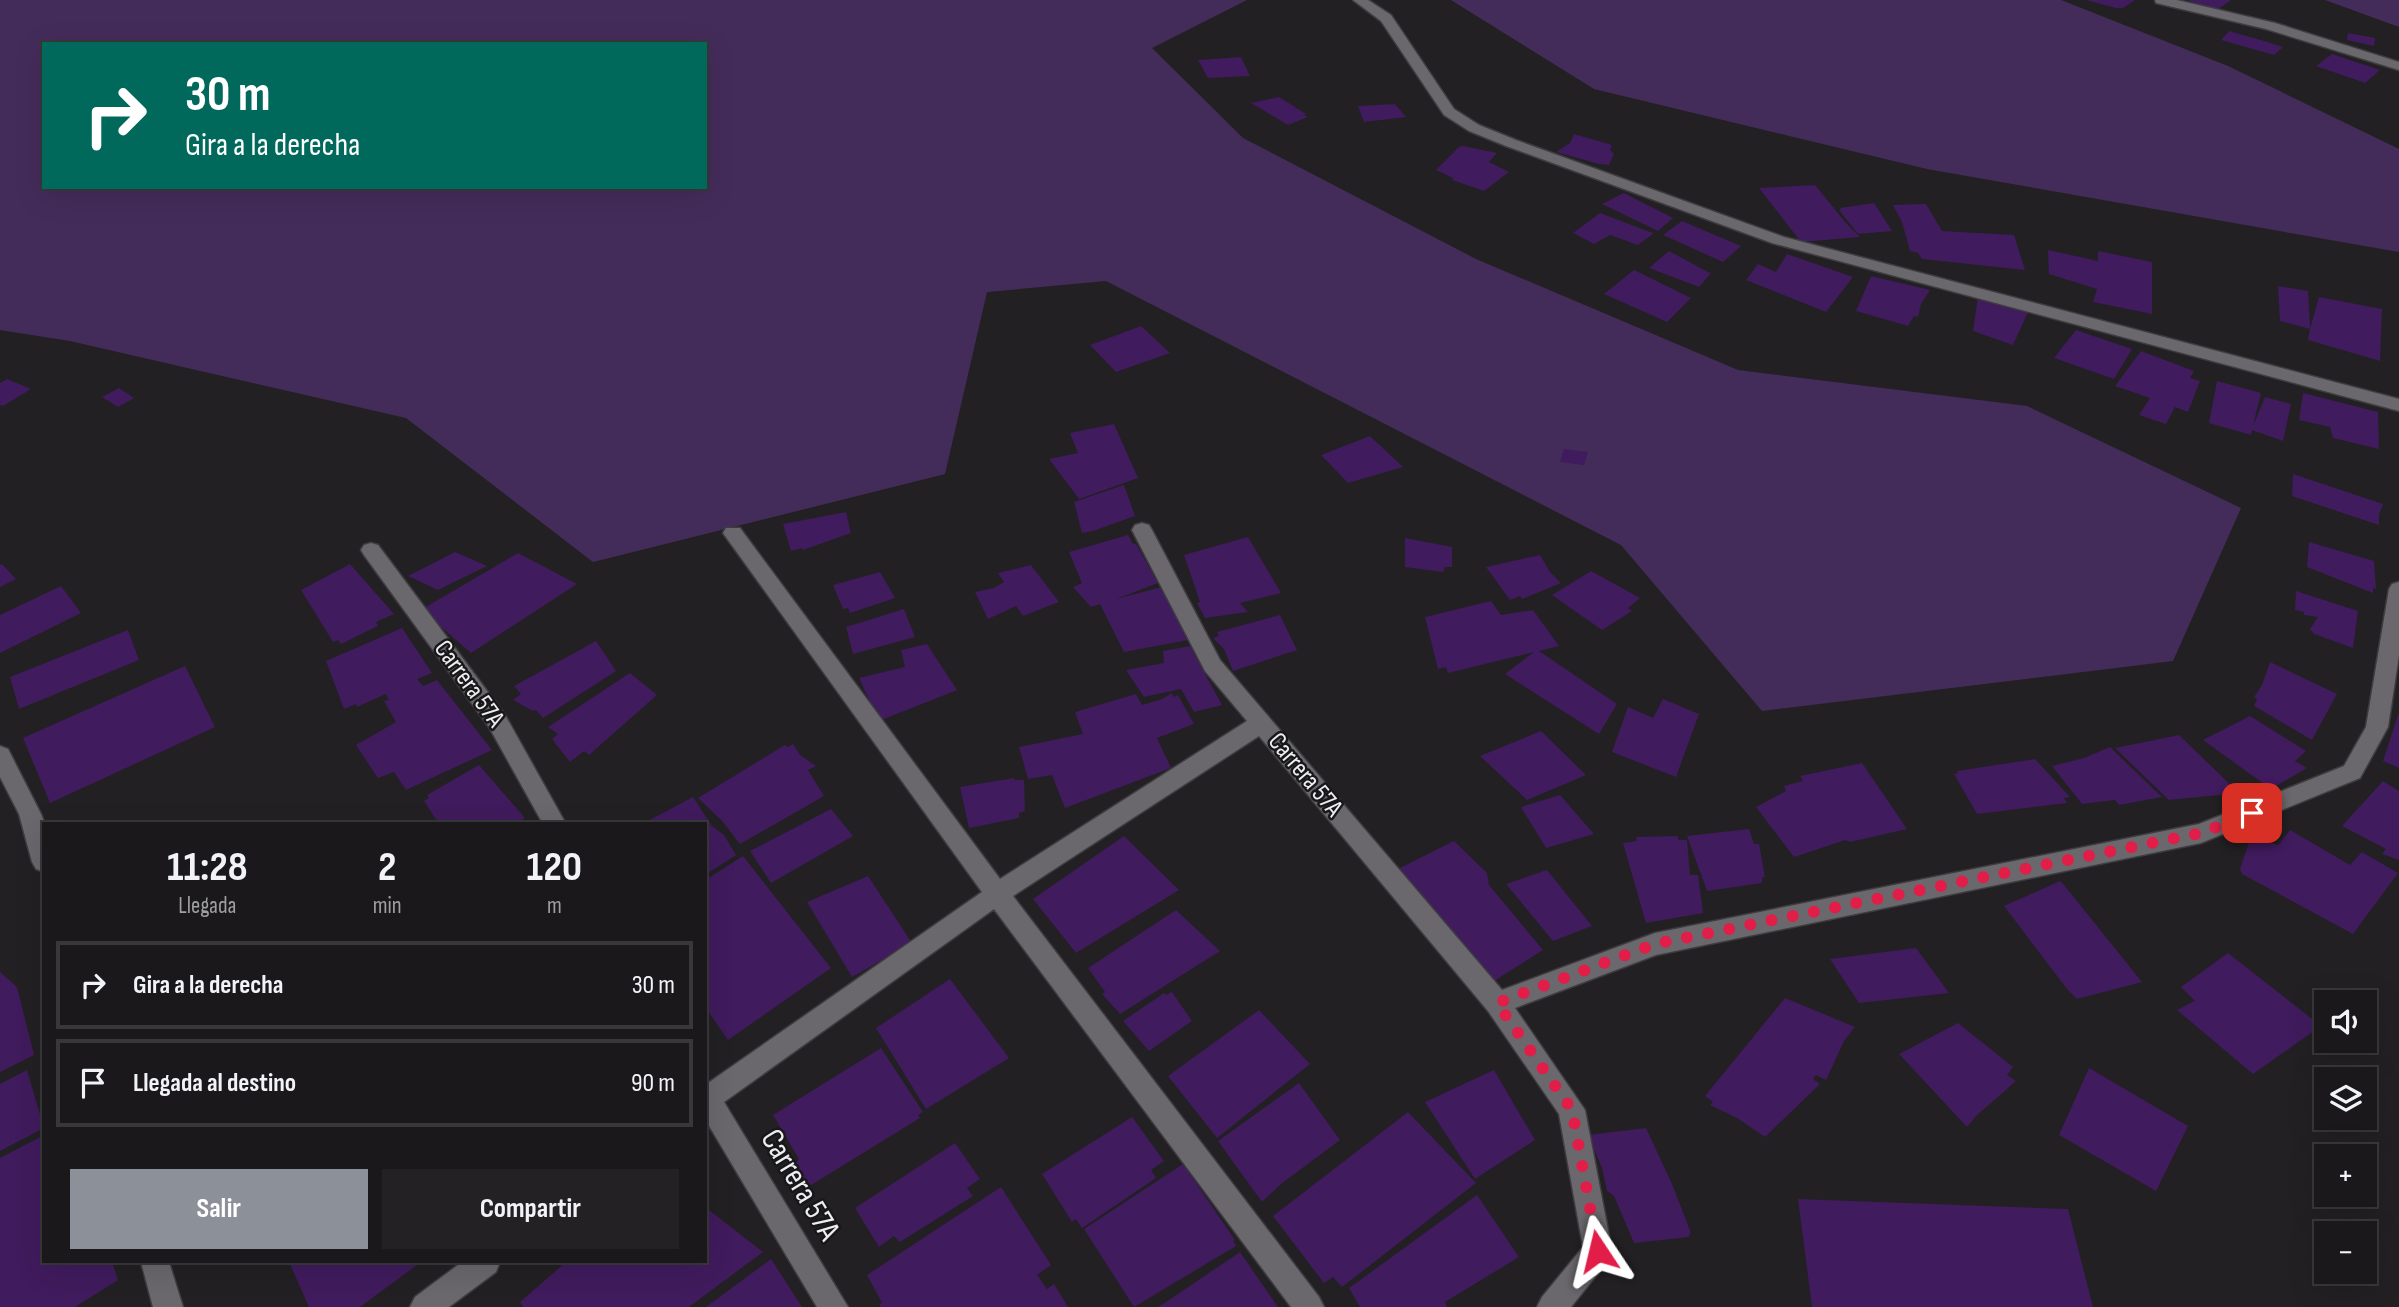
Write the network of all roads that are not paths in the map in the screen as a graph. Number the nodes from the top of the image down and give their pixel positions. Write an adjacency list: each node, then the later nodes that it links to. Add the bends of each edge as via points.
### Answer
1 (1359, 0): 4 (street, via 1387,18 1450,112 1511,143 1778,240)
2 (2161, 0): 3 (street, via 2270,26)
3 (2399, 66)
4 (2399, 405)
5 (1142, 530): 9 (street, via 1212,665)
6 (733, 533): 13 (street)
7 (371, 550): 11 (street, Carrera 57A, via 497,721)
8 (2399, 589): 14 (street, via 2377,727 2352,772 2201,833 1655,944)
9 (1261, 723): 13 (street, Carrera 57A); 14 (street, Carrera 57A)
10 (0, 755): 12 (street, via 30,814)
11 (554, 822)
12 (42, 855)
13 (997, 894): 15 (street, Carrera 57A); 22 (street)
14 (1497, 1003): 23 (street, Carrera 57A, via 1572,1110 1596,1238 1598,1251)
15 (707, 1096)
16 (707, 1099): 21 (street, Carrera 57A)
17 (155, 1263): 19 (street)
18 (485, 1263): 20 (street)
19 (168, 1307)
20 (425, 1307)
21 (833, 1307)
22 (1309, 1307)
23 (1552, 1307)

